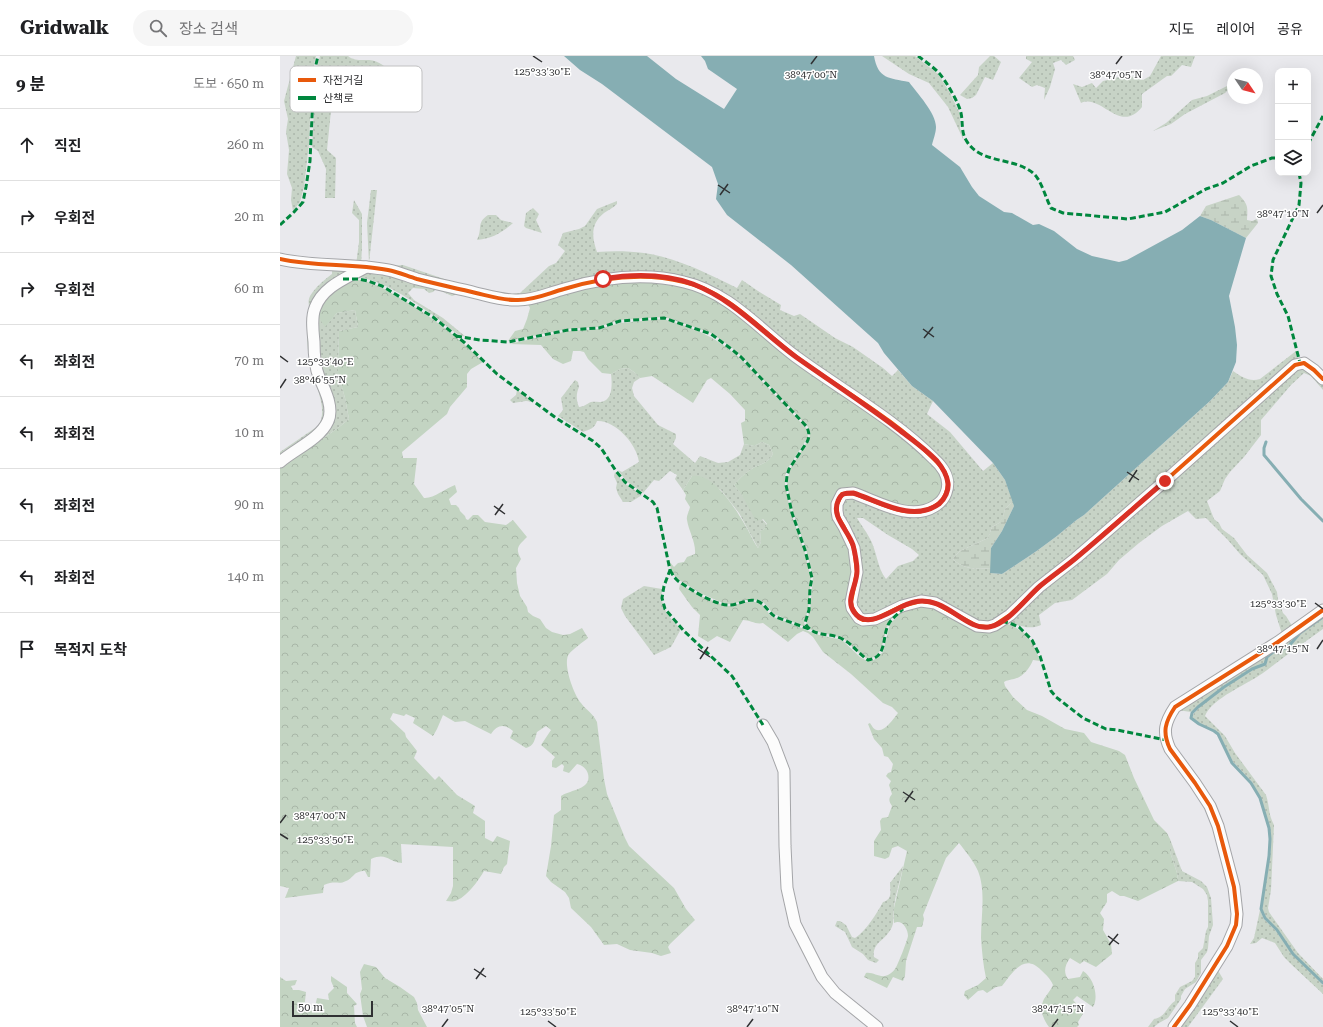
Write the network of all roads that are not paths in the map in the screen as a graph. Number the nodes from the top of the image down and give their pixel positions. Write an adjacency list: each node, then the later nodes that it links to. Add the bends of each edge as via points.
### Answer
1 (280, 260): 2 (street)
2 (366, 267): 3 (street, via 483,295 517,300 533,299 616,277 663,278 694,285 739,310 795,356 916,443 938,462 946,476 948,488 945,498 924,511 903,510 853,493 842,494 840,497 837,504 838,517 852,541 857,572 850,602 854,613 863,620 875,619 920,600 936,603 977,626 995,625 1130,512 1296,365 1304,363); 4 (street, via 334,285 315,309 313,331 316,362 326,393 329,419 322,431)
3 (1323, 379)
4 (280, 462)
5 (1323, 610): 8 (street, via 1175,708 1166,724 1166,740 1170,749 1210,806 1218,826 1234,887 1237,914 1227,946)
6 (763, 725): 7 (street, via 773,742 784,772 787,888 795,924 822,977 835,993)
7 (876, 1027)
8 (1174, 1027)

